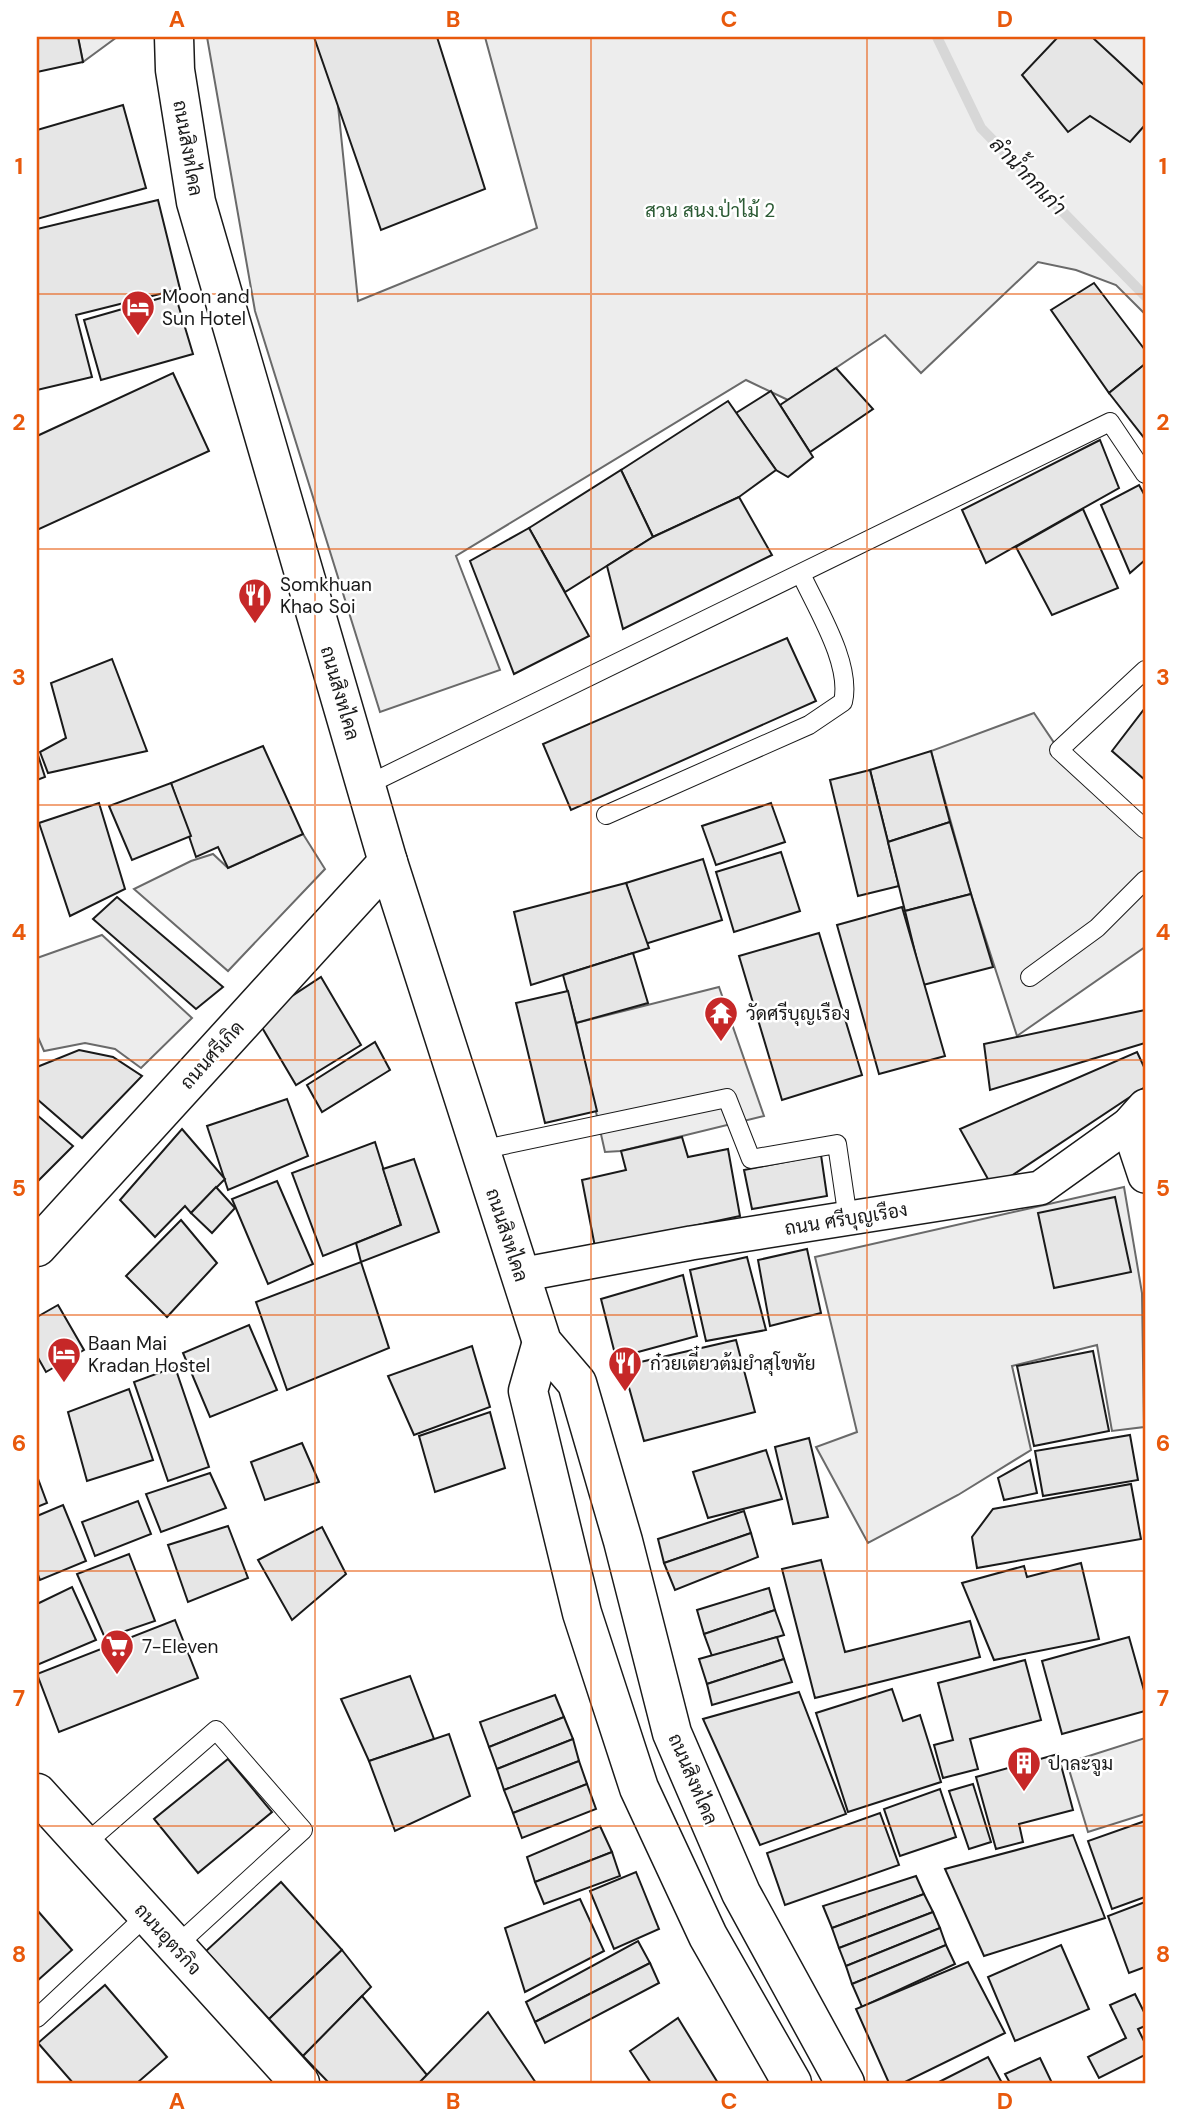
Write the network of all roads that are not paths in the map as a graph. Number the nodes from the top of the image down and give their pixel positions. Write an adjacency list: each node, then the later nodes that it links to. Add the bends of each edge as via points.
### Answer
1 (174, 37): 5 (main road, ถนนสิงหไคล, via 175,70 197,202)
2 (1145, 474): 3 (lane, via 1110,422)
3 (801, 574): 5 (lane); 6 (lane, via 841,663 847,687 844,702 809,725)
4 (1145, 670): 7 (lane, via 1059,750)
5 (367, 785): 8 (main road, ถนนสิงหไคล)
6 (606, 815)
7 (1145, 829)
8 (388, 862): 12 (main road, ถนนสิงหไคล); 15 (main road, ถนนศรีเกิด)
9 (1145, 880): 10 (lane, via 1097,928)
10 (1030, 977)
11 (1137, 1116): 13 (street); 14 (street, ถนน ศรีบุญเรือง, via 1040,1188)
12 (480, 1150): 14 (lane, via 726,1098 751,1159 837,1144); 16 (main road, ถนนสิงหไคล)
13 (1145, 1176)
14 (848, 1219): 16 (street, ถนน ศรีบุญเรือง)
15 (37, 1247)
16 (520, 1275): 17 (main road, ถนนสิงหไคล)
17 (542, 1342): 24 (main road, via 528,1391 582,1613 639,1788 708,1936); 25 (main road, ถนนสิงหไคล, via 577,1383 673,1733 741,1893)
18 (37, 1793): 19 (main road, ถนนอุตรกิจ)
19 (84, 1845): 20 (main road, ถนนอุตรกิจ); 21 (lane, via 216,1730 303,1830)
20 (147, 1915): 21 (main road, ถนนอุตรกิจ); 22 (lane)
21 (175, 1947): 23 (main road, ถนนอุตรกิจ)
22 (37, 2018)
23 (300, 2083)
24 (792, 2083)
25 (845, 2083)

